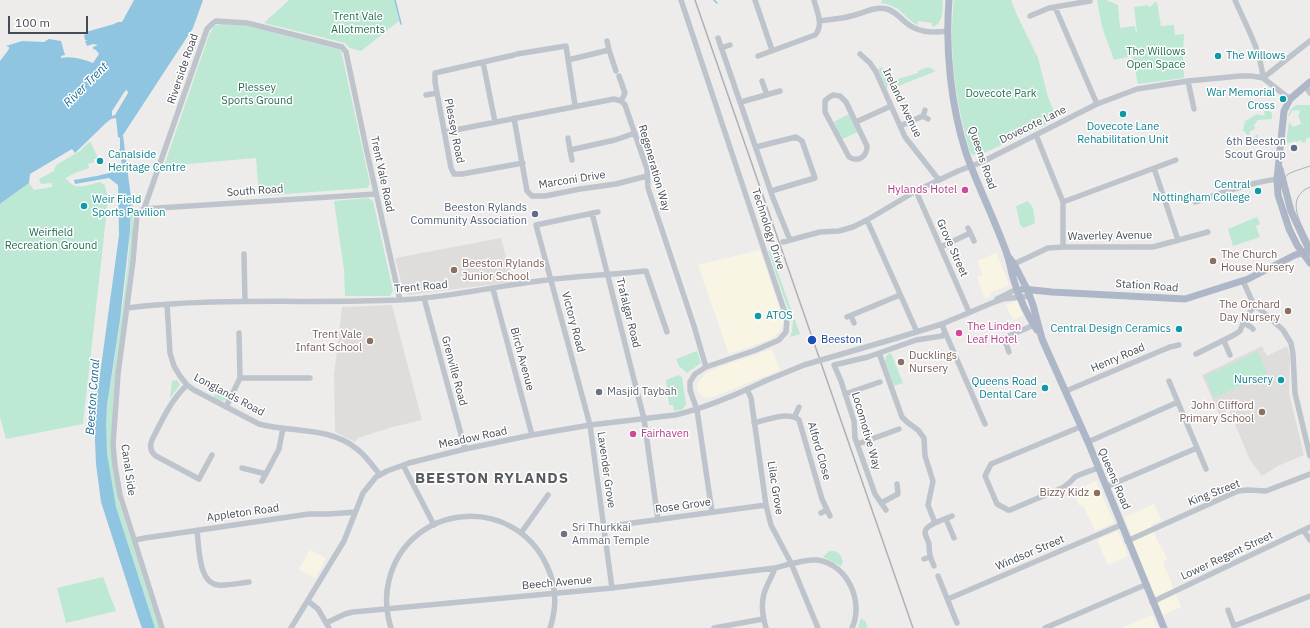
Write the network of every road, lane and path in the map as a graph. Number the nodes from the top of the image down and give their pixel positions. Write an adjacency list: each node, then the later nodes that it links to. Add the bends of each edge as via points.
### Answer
1 (681, 0): 108 (street, Technology Drive, via 788,319 786,332 776,342)
2 (755, 0): 17 (street)
3 (814, 0): 9 (street)
4 (950, 0): 10 (main road, Queens Road)
5 (1090, 0): 7 (street)
6 (1235, 0): 23 (street, via 1255,42)
7 (1055, 7): 8 (street); 35 (street)
8 (1030, 16)
9 (820, 21): 10 (street, via 880,8 896,14 918,30); 17 (street, via 818,31 812,37)
10 (948, 31): 53 (main road, Queens Road, via 958,123)
11 (718, 38): 15 (street)
12 (607, 41): 16 (street)
13 (1310, 41): 23 (street)
14 (730, 45): 15 (street)
15 (721, 48): 34 (street)
16 (609, 50): 21 (street); 33 (street, via 625,92)
17 (772, 50): 20 (street)
18 (346, 52): 60 (street, Trent Vale Road); 63 (street, Riverside Road, via 342,47 257,25 226,21 212,23 207,29)
19 (860, 54): 37 (street, Ireland Avenue, via 872,65)
20 (758, 56)
21 (568, 60): 22 (street, via 566,46); 36 (street)
22 (483, 62): 28 (street, Plessey Road, via 435,73); 41 (street)
23 (1263, 78): 25 (street, Dovecote Lane, via 1240,76); 32 (street)
24 (762, 81): 31 (street)
25 (1188, 81): 35 (street, Dovecote Lane, via 1137,89); 38 (street)
26 (1307, 84): 29 (street); 32 (main road)
27 (780, 91): 31 (street)
28 (437, 93): 30 (street, Plessey Road); 44 (street, Plessey Road)
29 (1310, 93)
30 (426, 95)
31 (767, 95): 34 (street)
32 (1290, 99): 56 (main road, via 1283,113)
33 (621, 101): 36 (street, via 614,99); 45 (street, Regeneration Way, via 625,104)
34 (740, 102): 48 (street)
35 (1097, 104): 46 (street, Dovecote Lane)
36 (575, 105): 40 (street)
37 (891, 106): 42 (street); 43 (street, Ireland Avenue)
38 (1194, 109)
39 (925, 110): 43 (street, via 925,118)
40 (514, 118): 41 (street); 52 (street, Marconi Drive)
41 (495, 122): 44 (street)
42 (856, 122): 42 (street, via 867,146 864,156 856,159 849,156 845,150 825,112 825,101 833,95 840,96)
43 (900, 126): 57 (street, Ireland Avenue, via 908,142)
44 (445, 132): 52 (street, Plessey Road, via 454,174)
45 (635, 134): 49 (street); 55 (street, Regeneration Way)
46 (1036, 135): 53 (street, Dovecote Lane); 61 (street)
47 (568, 138): 49 (street)
48 (756, 147): 58 (street); 58 (street, via 796,137 802,141 809,159 815,178)
49 (570, 150): 50 (street)
50 (572, 160)
51 (1176, 160): 54 (street)
52 (523, 162): 55 (street, Marconi Drive, via 527,190 532,196 616,184)
53 (971, 166): 57 (street, Dovecote Lane); 75 (main road, Queens Road)
54 (1154, 168): 61 (street); 68 (street)
55 (647, 176): 108 (street, Regeneration Way, via 648,188)
56 (1279, 177): 62 (street); 73 (main road); 73 (main road, via 1278,191 1292,238)
57 (939, 180): 59 (street, Dovecote Lane)
58 (771, 191): 67 (street)
59 (916, 191): 65 (street, Dovecote Lane); 71 (street, Grove Street)
60 (376, 194): 63 (street, South Road); 86 (street, Trent Vale Road)
61 (1064, 202): 72 (street)
62 (1195, 202)
63 (144, 209): 90 (street, Canal Side, via 137,214)
64 (595, 212): 78 (street, Trafalgar Road); 79 (street, Victory Road, via 536,225)
65 (868, 220): 67 (street, Dovecote Lane, via 847,230 820,232); 84 (street)
66 (1208, 232): 68 (street, Waverley Avenue)
67 (790, 240): 69 (street, Dovecote Lane)
68 (1178, 240): 72 (street, Waverley Avenue, via 1153,247)
69 (783, 242)
70 (974, 242): 71 (street, via 969,230)
71 (941, 247): 91 (street, Grove Street)
72 (1063, 247): 76 (street, Waverley Avenue, via 1048,248)
73 (1308, 252): 77 (main road); 80 (main road, Station Road)
74 (244, 254): 87 (street)
75 (1007, 255): 76 (main road, Queens Road); 83 (main road, Queens Road)
76 (1014, 264): 82 (main road, Queens Road)
77 (1310, 264)
78 (608, 275): 79 (street, Trent Road); 97 (street, Trent Road, via 646,271); 122 (street, Trafalgar Road)
79 (551, 280): 81 (street, Trent Road); 125 (street, Victory Road)
80 (1243, 281): 82 (main road, Station Road, via 1180,300); 89 (street)
81 (493, 289): 85 (street, Trent Road); 129 (street, Birch Avenue)
82 (1028, 292): 83 (main road, Station Road); 101 (main road, Queens Road)
83 (1019, 293): 91 (street, Station Road); 95 (main road, Queens Road)
84 (900, 294): 92 (street, via 849,316); 98 (street)
85 (424, 298): 86 (street, Trent Road); 133 (street, Grenville Road)
86 (400, 300): 87 (street, Trent Road)
87 (245, 301): 88 (street, Trent Road)
88 (167, 304): 90 (street, Trent Road); 113 (street, Longlands Road, via 170,357 176,371)
89 (1255, 306): 93 (street, via 1246,316); 135 (street, via 1283,330 1291,343 1294,393)
90 (127, 308): 169 (street, Canal Side, via 118,374 113,445 120,495)
91 (969, 312): 94 (street, Station Road)
92 (854, 323)
93 (1244, 323): 96 (street); 102 (street, via 1240,331)
94 (942, 324): 98 (street, Station Road); 99 (street)
95 (1034, 325): 101 (main road, Queens Road); 104 (street, via 1004,338)
96 (1253, 329)
97 (667, 332)
98 (917, 332): 114 (street, Station Road, bridge, via 804,365)
99 (945, 332): 105 (street, via 942,336 916,340); 124 (street)
100 (239, 333): 109 (street)
101 (1042, 339): 115 (main road, Queens Road)
102 (1224, 341): 106 (street); 107 (street)
103 (1179, 345): 115 (street, Henry Road)
104 (1009, 352)
105 (879, 354): 116 (street, Locomotive Way, via 834,365); 160 (street, via 902,417 924,438 925,456 933,481 928,505)
106 (1196, 354)
107 (1230, 355)
108 (706, 367): 120 (street, Technology Drive, via 695,374 690,382)
109 (240, 378): 110 (street); 118 (street)
110 (310, 378)
111 (1169, 381): 117 (street)
112 (880, 382): 116 (street)
113 (187, 385): 118 (street, Longlands Road); 134 (street, via 168,408 152,440 151,450 156,456 200,479)
114 (747, 389): 120 (street, Meadow Road); 123 (street, Lilac Grove, via 751,398)
115 (1066, 391): 126 (main road, Queens Road)
116 (845, 394): 131 (street, Locomotive Way)
117 (1178, 402): 130 (street); 132 (street)
118 (226, 407): 127 (street, Longlands Road, via 260,424)
119 (799, 407): 121 (street)
120 (697, 410): 122 (street, Meadow Road); 154 (street)
121 (795, 416): 123 (street, Alford Close, via 788,415); 151 (street, Alford Close, via 802,425)
122 (644, 419): 125 (street, Meadow Road); 159 (street, Trafalgar Road)
123 (754, 423): 150 (street, Lilac Grove)
124 (985, 424)
125 (590, 425): 129 (street, Meadow Road); 163 (street, Lavender Grove)
126 (1080, 426): 130 (main road, Queens Road); 139 (street, via 991,464 986,476 997,504 1010,510 1062,488 1078,476)
127 (283, 428): 142 (street, via 279,449); 144 (street, Longlands Road, via 330,434 341,439 361,452)
128 (899, 429): 131 (street)
129 (532, 435): 133 (street, Meadow Road)
130 (1088, 442): 139 (main road, Queens Road)
131 (858, 444): 149 (street, Locomotive Way, via 875,494)
132 (1197, 448): 140 (street); 147 (street)
133 (465, 449): 137 (street, Meadow Road)
134 (212, 455)
135 (1310, 456)
136 (253, 463): 141 (street)
137 (403, 465): 144 (street, Meadow Road); 161 (street)
138 (242, 468): 141 (street)
139 (1098, 468): 147 (main road, Queens Road)
140 (1206, 469)
141 (251, 470): 142 (street)
142 (266, 474): 145 (street)
143 (1310, 474): 171 (street, King Street, via 1266,491 1238,492)
144 (380, 475): 153 (street, Meadow Road, via 363,493)
145 (262, 481)
146 (897, 484): 149 (street, via 898,494)
147 (1106, 487): 162 (main road, Queens Road)
148 (548, 495): 167 (street)
149 (881, 502): 152 (street, Locomotive Way)
150 (766, 505): 154 (street, Rose Grove); 174 (street, Lilac Grove, via 771,525)
151 (827, 510): 155 (street); 156 (street, Alford Close)
152 (886, 510)
153 (355, 512): 165 (street, Appleton Road, via 309,514); 184 (street, Meadow Road, via 344,541)
154 (712, 512): 159 (street, Rose Grove)
155 (821, 513)
156 (830, 516)
157 (952, 516): 158 (street)
158 (946, 519): 160 (street); 168 (street)
159 (658, 520): 163 (street, Rose Grove)
160 (935, 523): 172 (street, via 927,527 925,534)
161 (434, 525): 167 (street, via 456,517 479,516 504,523); 186 (street, via 413,539 398,558 388,585)
162 (1121, 525): 171 (main road, Queens Road); 183 (street, Windsor Street)
163 (603, 527): 180 (street, Lavender Grove)
164 (1310, 527): 166 (street, Lower Regent Street)
165 (196, 530): 169 (street, Appleton Road); 178 (street, via 202,571 211,583 220,585)
166 (1304, 531): 170 (street); 185 (street, Lower Regent Street)
167 (521, 533): 181 (street, via 542,556 550,574)
168 (954, 538)
169 (135, 540): 191 (street, Canal Side)
170 (1310, 540)
171 (1127, 541): 179 (main road, Queens Road)
172 (930, 556): 173 (street); 175 (street)
173 (924, 559)
174 (790, 563): 176 (street, Beech Avenue); 197 (street, Lilac Grove); 198 (street, Beech Avenue, via 819,560 832,565 845,576 856,600 857,614)
175 (934, 566)
176 (775, 568): 180 (street, Beech Avenue); 188 (street, via 762,601)
177 (938, 576): 183 (street)
178 (250, 582)
179 (1145, 585): 185 (main road, Queens Road); 199 (street)
180 (612, 588): 181 (street, Beech Avenue)
181 (554, 593): 186 (street, Beech Avenue); 194 (street, via 554,611)
182 (1310, 596): 187 (street, via 1234,626)
183 (948, 599): 189 (street)
184 (308, 600): 190 (street, via 318,609); 192 (street, Meadow Road)
185 (1152, 602): 200 (main road, Queens Road)
186 (387, 608): 190 (street, Beech Avenue, via 350,612); 193 (street)
187 (1228, 610)
188 (763, 618): 195 (street); 196 (street)
189 (957, 623)
190 (327, 625)
191 (162, 628)
192 (291, 628)
193 (391, 628)
194 (550, 628)
195 (714, 628)
196 (766, 628)
197 (818, 628)
198 (852, 628)
199 (1045, 628)
200 (1164, 628)

